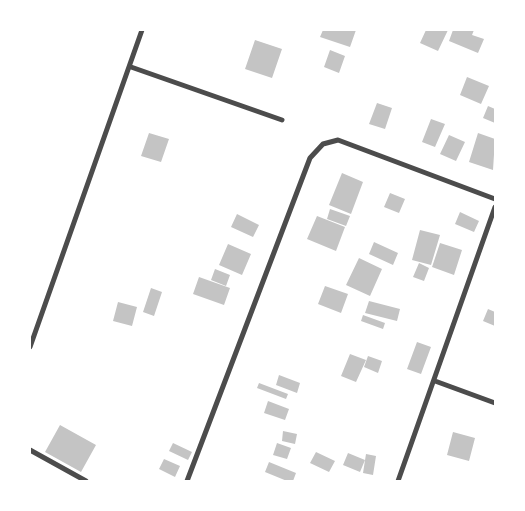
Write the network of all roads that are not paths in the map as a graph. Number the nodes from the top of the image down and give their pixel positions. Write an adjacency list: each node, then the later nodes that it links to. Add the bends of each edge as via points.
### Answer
1 (142, 30): 2 (street)
2 (131, 67): 3 (street); 6 (street)
3 (282, 120)
4 (495, 199): 11 (street, via 338,140 323,144 310,158)
5 (495, 207): 7 (street)
6 (30, 347)
7 (435, 380): 8 (street); 12 (street)
8 (495, 403)
9 (30, 450): 10 (street)
10 (86, 481)
11 (187, 481)
12 (398, 481)

